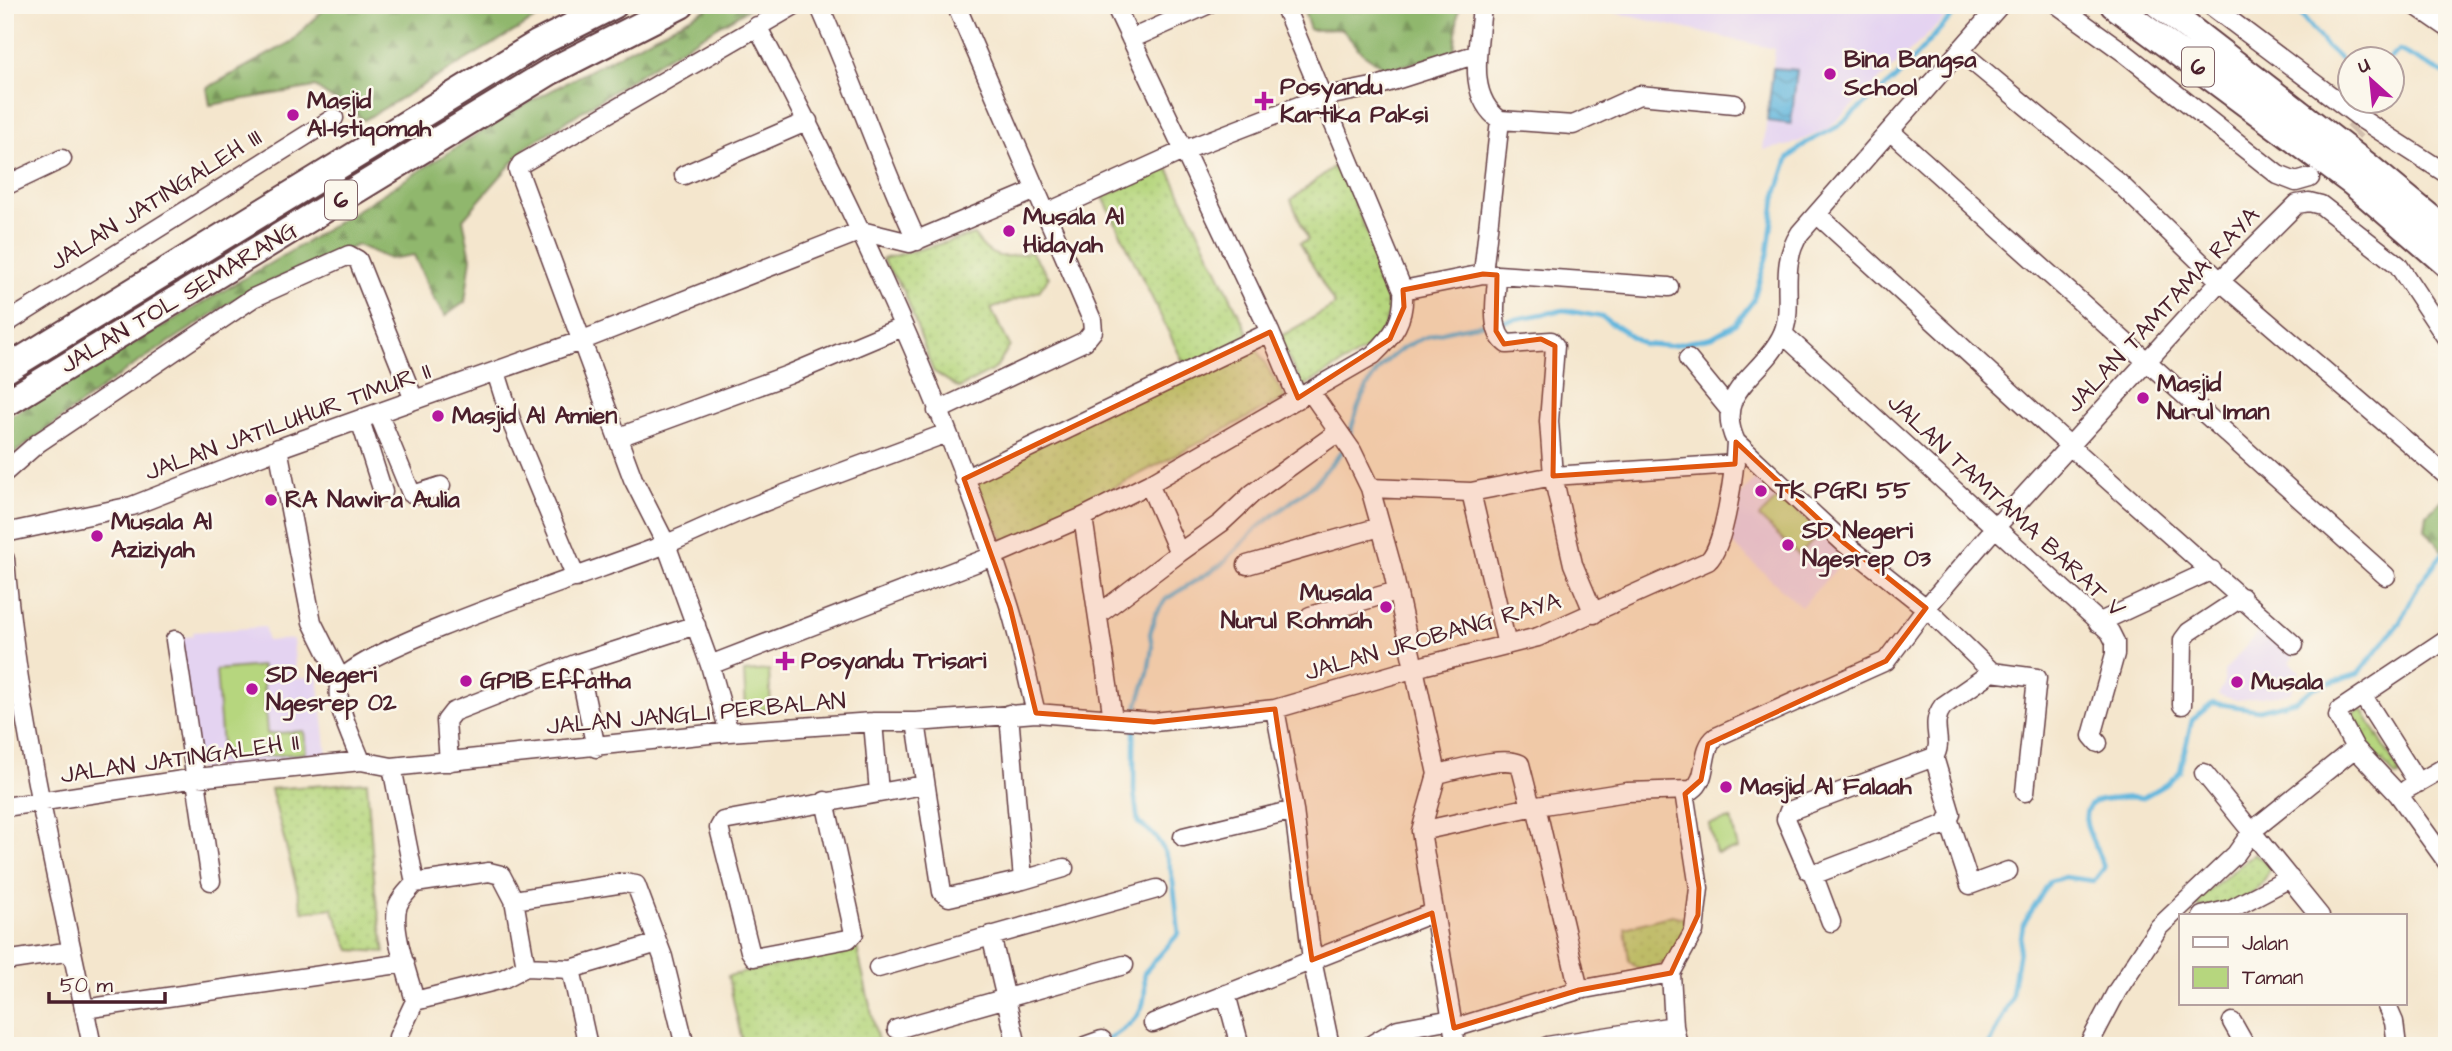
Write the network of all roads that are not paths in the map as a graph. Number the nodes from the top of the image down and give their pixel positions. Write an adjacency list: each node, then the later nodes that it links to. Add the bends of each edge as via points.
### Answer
1 (614, 5): 52 (highway, JALAN TOL SEMARANG / 6, via 537,44)
2 (681, 5): 56 (highway, JALAN TOL SEMARANG / 6, via 551,71)
3 (795, 5): 16 (street)
4 (819, 5): 38 (street)
5 (956, 5): 33 (street)
6 (1115, 5): 18 (street)
7 (1207, 5): 18 (street)
8 (1284, 5): 21 (street)
9 (1482, 5): 20 (street)
10 (2000, 5): 19 (street)
11 (2058, 5): 31 (street, via 2278,176 2296,182)
12 (2114, 5): 39 (highway, 6, via 2352,182)
13 (2159, 5): 37 (highway, 6)
14 (2210, 5): 29 (street, via 2359,125)
15 (2415, 5): 17 (street)
16 (757, 26): 25 (street); 49 (street, via 519,167)
17 (2447, 27)
18 (1131, 39): 27 (street)
19 (1960, 51): 26 (street); 41 (street, via 2119,183)
20 (1476, 54): 21 (street, via 1377,86); 24 (street, via 1483,103)
21 (1322, 97): 27 (street); 43 (street)
22 (1735, 104): 24 (street, via 1639,95 1573,125)
23 (334, 118): 44 (street, JALAN JATINGALEH III)
24 (1500, 120): 40 (street)
25 (807, 121): 30 (street); 36 (street)
26 (1890, 131): 35 (street); 51 (street)
27 (1185, 150): 34 (street); 46 (street)
28 (62, 159): 32 (street)
29 (2447, 174)
30 (684, 175)
31 (2310, 178)
32 (5, 186)
33 (1036, 190): 34 (street); 38 (street)
34 (1046, 213): 58 (street, via 1093,331 1085,341)
35 (1818, 215): 47 (street, via 1790,252); 65 (street)
36 (861, 231): 38 (street, via 902,242); 45 (street); 49 (street, JALAN JATILUHUR TIMUR II)
37 (2447, 232)
38 (917, 241)
39 (2447, 264)
40 (1490, 274): 42 (street); 43 (street); 69 (street, via 1496,323 1507,344 1541,339 1555,346 1549,421)
41 (2220, 281): 48 (street, JALAN TAMTAMA RAYA, via 2289,208 2309,202 2321,205 2398,265); 51 (street, JALAN TAMTAMA RAYA); 70 (street)
42 (1670, 287)
43 (1403, 290): 54 (street, via 1404,307 1390,339 1373,355)
44 (5, 324)
45 (902, 327): 58 (street); 62 (street)
46 (1269, 332): 54 (street); 71 (street)
47 (1783, 334): 57 (street); 79 (street, JALAN TAMTAMA BARAT V)
48 (2447, 339)
49 (583, 340): 53 (street, JALAN JATILUHUR TIMUR II); 62 (street)
50 (1688, 359): 57 (street)
51 (2146, 363): 65 (street, JALAN TAMTAMA RAYA); 87 (street)
52 (5, 370)
53 (496, 372): 55 (street, JALAN JATILUHUR TIMUR II); 88 (street, via 513,426)
54 (1304, 395): 63 (street); 72 (street)
55 (414, 400): 59 (street, JALAN JATILUHUR TIMUR II); 68 (street, via 360,266 354,256 342,256 253,298 38,443)
56 (5, 404)
57 (1729, 409): 64 (street, JALAN JROBANG RAYA)
58 (937, 411): 61 (street)
59 (378, 413): 60 (street, JALAN JATILUHUR TIMUR II); 73 (street, via 411,493)
60 (360, 419): 66 (street, JALAN JATILUHUR TIMUR II); 75 (street)
61 (947, 433): 71 (street); 81 (street)
62 (619, 437): 81 (street, via 638,490)
63 (1345, 442): 74 (street); 82 (street, via 1253,493)
64 (1736, 442): 67 (street, JALAN JROBANG RAYA); 91 (street, via 1843,542)
65 (2071, 447): 79 (street, JALAN TAMTAMA RAYA); 86 (street)
66 (278, 448): 80 (street, JALAN JATILUHUR TIMUR II, via 132,506); 106 (street, via 312,622)
67 (1735, 464): 69 (street); 93 (street, JALAN JROBANG RAYA, via 1716,555)
68 (5, 472)
69 (1553, 476): 76 (street); 93 (street, via 1573,564)
70 (2447, 476)
71 (964, 479): 83 (street)
72 (1150, 484): 77 (street); 82 (street)
73 (440, 486)
74 (1370, 488): 76 (street); 78 (street)
75 (383, 492)
76 (1471, 492): 100 (street)
77 (1083, 517): 83 (street); 92 (street)
78 (1380, 527): 85 (street); 89 (street)
79 (1994, 529): 91 (street, JALAN TAMTAMA RAYA); 95 (street, JALAN TAMTAMA BARAT V)
80 (5, 533)
81 (666, 544): 88 (street); 96 (street)
82 (1179, 553): 92 (street)
83 (993, 556): 103 (street); 110 (street)
84 (5, 559): 97 (street)
85 (1247, 565)
86 (2212, 570): 90 (street); 95 (street)
87 (2386, 576)
88 (576, 578): 106 (street, via 426,634 359,664)
89 (1397, 591): 94 (street); 104 (street)
90 (2242, 597): 101 (street); 108 (street, via 2183,640)
91 (1926, 608): 105 (street); 130 (street, JALAN TAMTAMA RAYA, via 1886,661 1712,740 1698,786)
92 (1099, 614): 112 (street)
93 (1594, 614): 100 (street, JALAN JROBANG RAYA)
94 (1310, 616)
95 (2098, 623): 116 (street, JALAN TAMTAMA BARAT V, via 2110,632 2116,648 2092,736)
96 (696, 625): 102 (street); 103 (street)
97 (8, 630): 134 (street)
98 (175, 640): 126 (street)
99 (2445, 640): 107 (street)
100 (1507, 645): 104 (street, JALAN JROBANG RAYA)
101 (2294, 645)
102 (578, 663): 117 (street); 121 (street, via 450,714 446,721)
103 (710, 665): 115 (street)
104 (1412, 669): 109 (street, JALAN JROBANG RAYA); 125 (street)
105 (1992, 672): 119 (street, via 1937,714 1939,747); 131 (street, via 2038,680)
106 (341, 680): 120 (street, via 338,701)
107 (2363, 696): 118 (street, via 2338,716); 127 (street)
108 (2182, 705)
109 (1275, 709): 112 (street, JALAN JROBANG RAYA); 137 (street)
110 (1036, 713): 111 (street, JALAN JANGLI PERBALAN); 112 (street, JALAN JROBANG RAYA)
111 (1009, 714): 114 (street, JALAN JANGLI PERBALAN); 148 (street)
112 (1128, 720)
113 (873, 722): 114 (street, JALAN JANGLI PERBALAN); 115 (street, JALAN JANGLI PERBALAN); 129 (street)
114 (916, 722): 128 (street)
115 (729, 732): 117 (street, JALAN JANGLI PERBALAN)
116 (2098, 743)
117 (596, 748): 121 (street, JALAN JANGLI PERBALAN)
118 (2355, 748): 132 (street); 139 (street)
119 (1934, 757): 138 (street, via 1951,814); 145 (street, via 1786,815)
120 (361, 761): 123 (street, JALAN JANGLI PERBALAN); 126 (street, JALAN JATINGALEH II)
121 (449, 762): 123 (street, JALAN JANGLI PERBALAN)
122 (2447, 766): 127 (street)
123 (392, 767): 149 (street)
124 (2204, 773): 139 (street)
125 (1437, 774): 135 (street, via 1516,762); 140 (street)
126 (196, 778): 134 (street, JALAN JATINGALEH II); 147 (street)
127 (2418, 783): 132 (street)
128 (924, 785): 129 (street); 148 (street, via 946,896)
129 (879, 792): 133 (street)
130 (1684, 792): 135 (street, via 1627,792); 168 (street, via 1699,888 1698,915 1694,932)
131 (2025, 792)
132 (2398, 794): 142 (street)
133 (825, 801): 133 (street, via 728,818 721,824 754,957 848,939 854,933)
134 (42, 803): 136 (street, JALAN JATINGALEH II); 160 (street)
135 (1534, 806): 140 (street); 169 (street)
136 (5, 807)
137 (1294, 810): 141 (street); 161 (street)
138 (1949, 821): 144 (street, via 1970,885); 145 (street)
139 (2253, 830): 146 (street); 157 (street, via 2236,854)
140 (1420, 831): 152 (street)
141 (1183, 837)
142 (2447, 862)
143 (1064, 868): 148 (street)
144 (2008, 872)
145 (1813, 874): 155 (street)
146 (2290, 878): 153 (street, via 2231,909); 154 (street)
147 (211, 880)
148 (1023, 880)
149 (415, 883): 151 (street, via 495,872); 163 (street, via 403,895 397,911)
150 (1157, 889): 158 (street)
151 (514, 900): 159 (street, via 631,883 640,890); 165 (street)
152 (1432, 913): 161 (street); 179 (street)
153 (2210, 914)
154 (2318, 914)
155 (1831, 922)
156 (2179, 922): 157 (street)
157 (2159, 927): 192 (street)
158 (991, 935): 166 (street); 171 (street)
159 (658, 943): 167 (street); 184 (street)
160 (72, 951): 162 (street); 174 (street)
161 (1312, 960): 170 (street); 188 (street)
162 (5, 961)
163 (405, 962): 172 (street); 174 (street)
164 (1124, 965): 171 (street)
165 (526, 967): 167 (street); 172 (street, via 503,979)
166 (878, 968)
167 (571, 969): 183 (street)
168 (1671, 973): 169 (street); 177 (street)
169 (1579, 989): 179 (street)
170 (1226, 994): 176 (street); 187 (street)
171 (1005, 1000): 178 (street); 185 (street)
172 (415, 1001): 182 (street)
173 (2387, 1006): 194 (street)
174 (84, 1009): 181 (street)
175 (2232, 1021): 193 (street)
176 (1153, 1023)
177 (1674, 1026): 190 (street); 191 (street)
178 (897, 1029)
179 (1454, 1031): 189 (street, via 1398,1029)
180 (1102, 1040): 186 (street)
181 (92, 1046)
182 (398, 1046)
183 (588, 1046)
184 (685, 1046)
185 (1017, 1046)
186 (1085, 1046)
187 (1240, 1046)
188 (1330, 1046)
189 (1369, 1046)
190 (1547, 1046)
191 (1678, 1046)
192 (2088, 1046)
193 (2245, 1046)
194 (2397, 1046)

